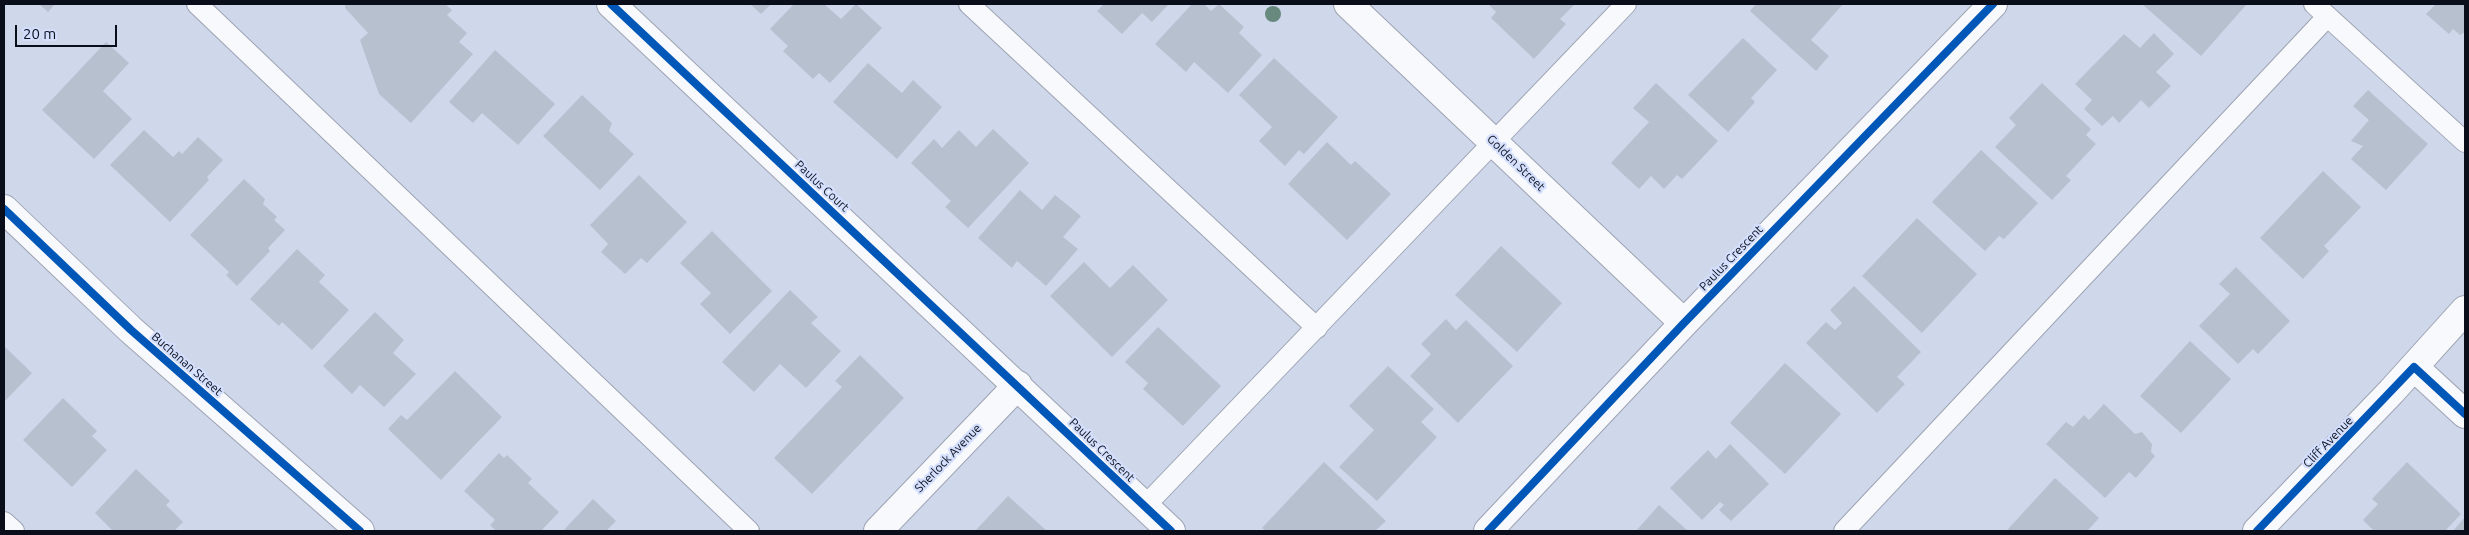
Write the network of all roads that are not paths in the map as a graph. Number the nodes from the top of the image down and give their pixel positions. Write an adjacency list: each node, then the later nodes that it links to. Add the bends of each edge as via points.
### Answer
1 (197, 4): 21 (lane)
2 (611, 4): 15 (street, Paulus Court)
3 (969, 4): 13 (lane)
4 (1348, 4): 8 (street, Golden Street)
5 (1626, 4): 8 (lane)
6 (1993, 4): 12 (street, Paulus Crescent)
7 (2321, 10): 9 (lane); 25 (lane)
8 (1494, 141): 12 (street, Golden Street); 13 (lane)
9 (2465, 142)
10 (4, 209): 20 (street, Buchanan Street, via 131,330)
11 (2465, 310): 14 (street, Cliff Avenue)
12 (1684, 323): 24 (street, Paulus Crescent)
13 (1317, 328): 17 (lane)
14 (2414, 367): 16 (street); 26 (street, Cliff Avenue)
15 (1018, 386): 17 (street, Paulus Crescent); 22 (street, Sherlock Avenue)
16 (2465, 414)
17 (1145, 506): 23 (street, Paulus Crescent)
18 (4, 522): 19 (lane)
19 (14, 531)
20 (360, 531)
21 (749, 531)
22 (878, 531)
23 (1172, 531)
24 (1488, 531)
25 (1844, 531)
26 (2257, 531)

